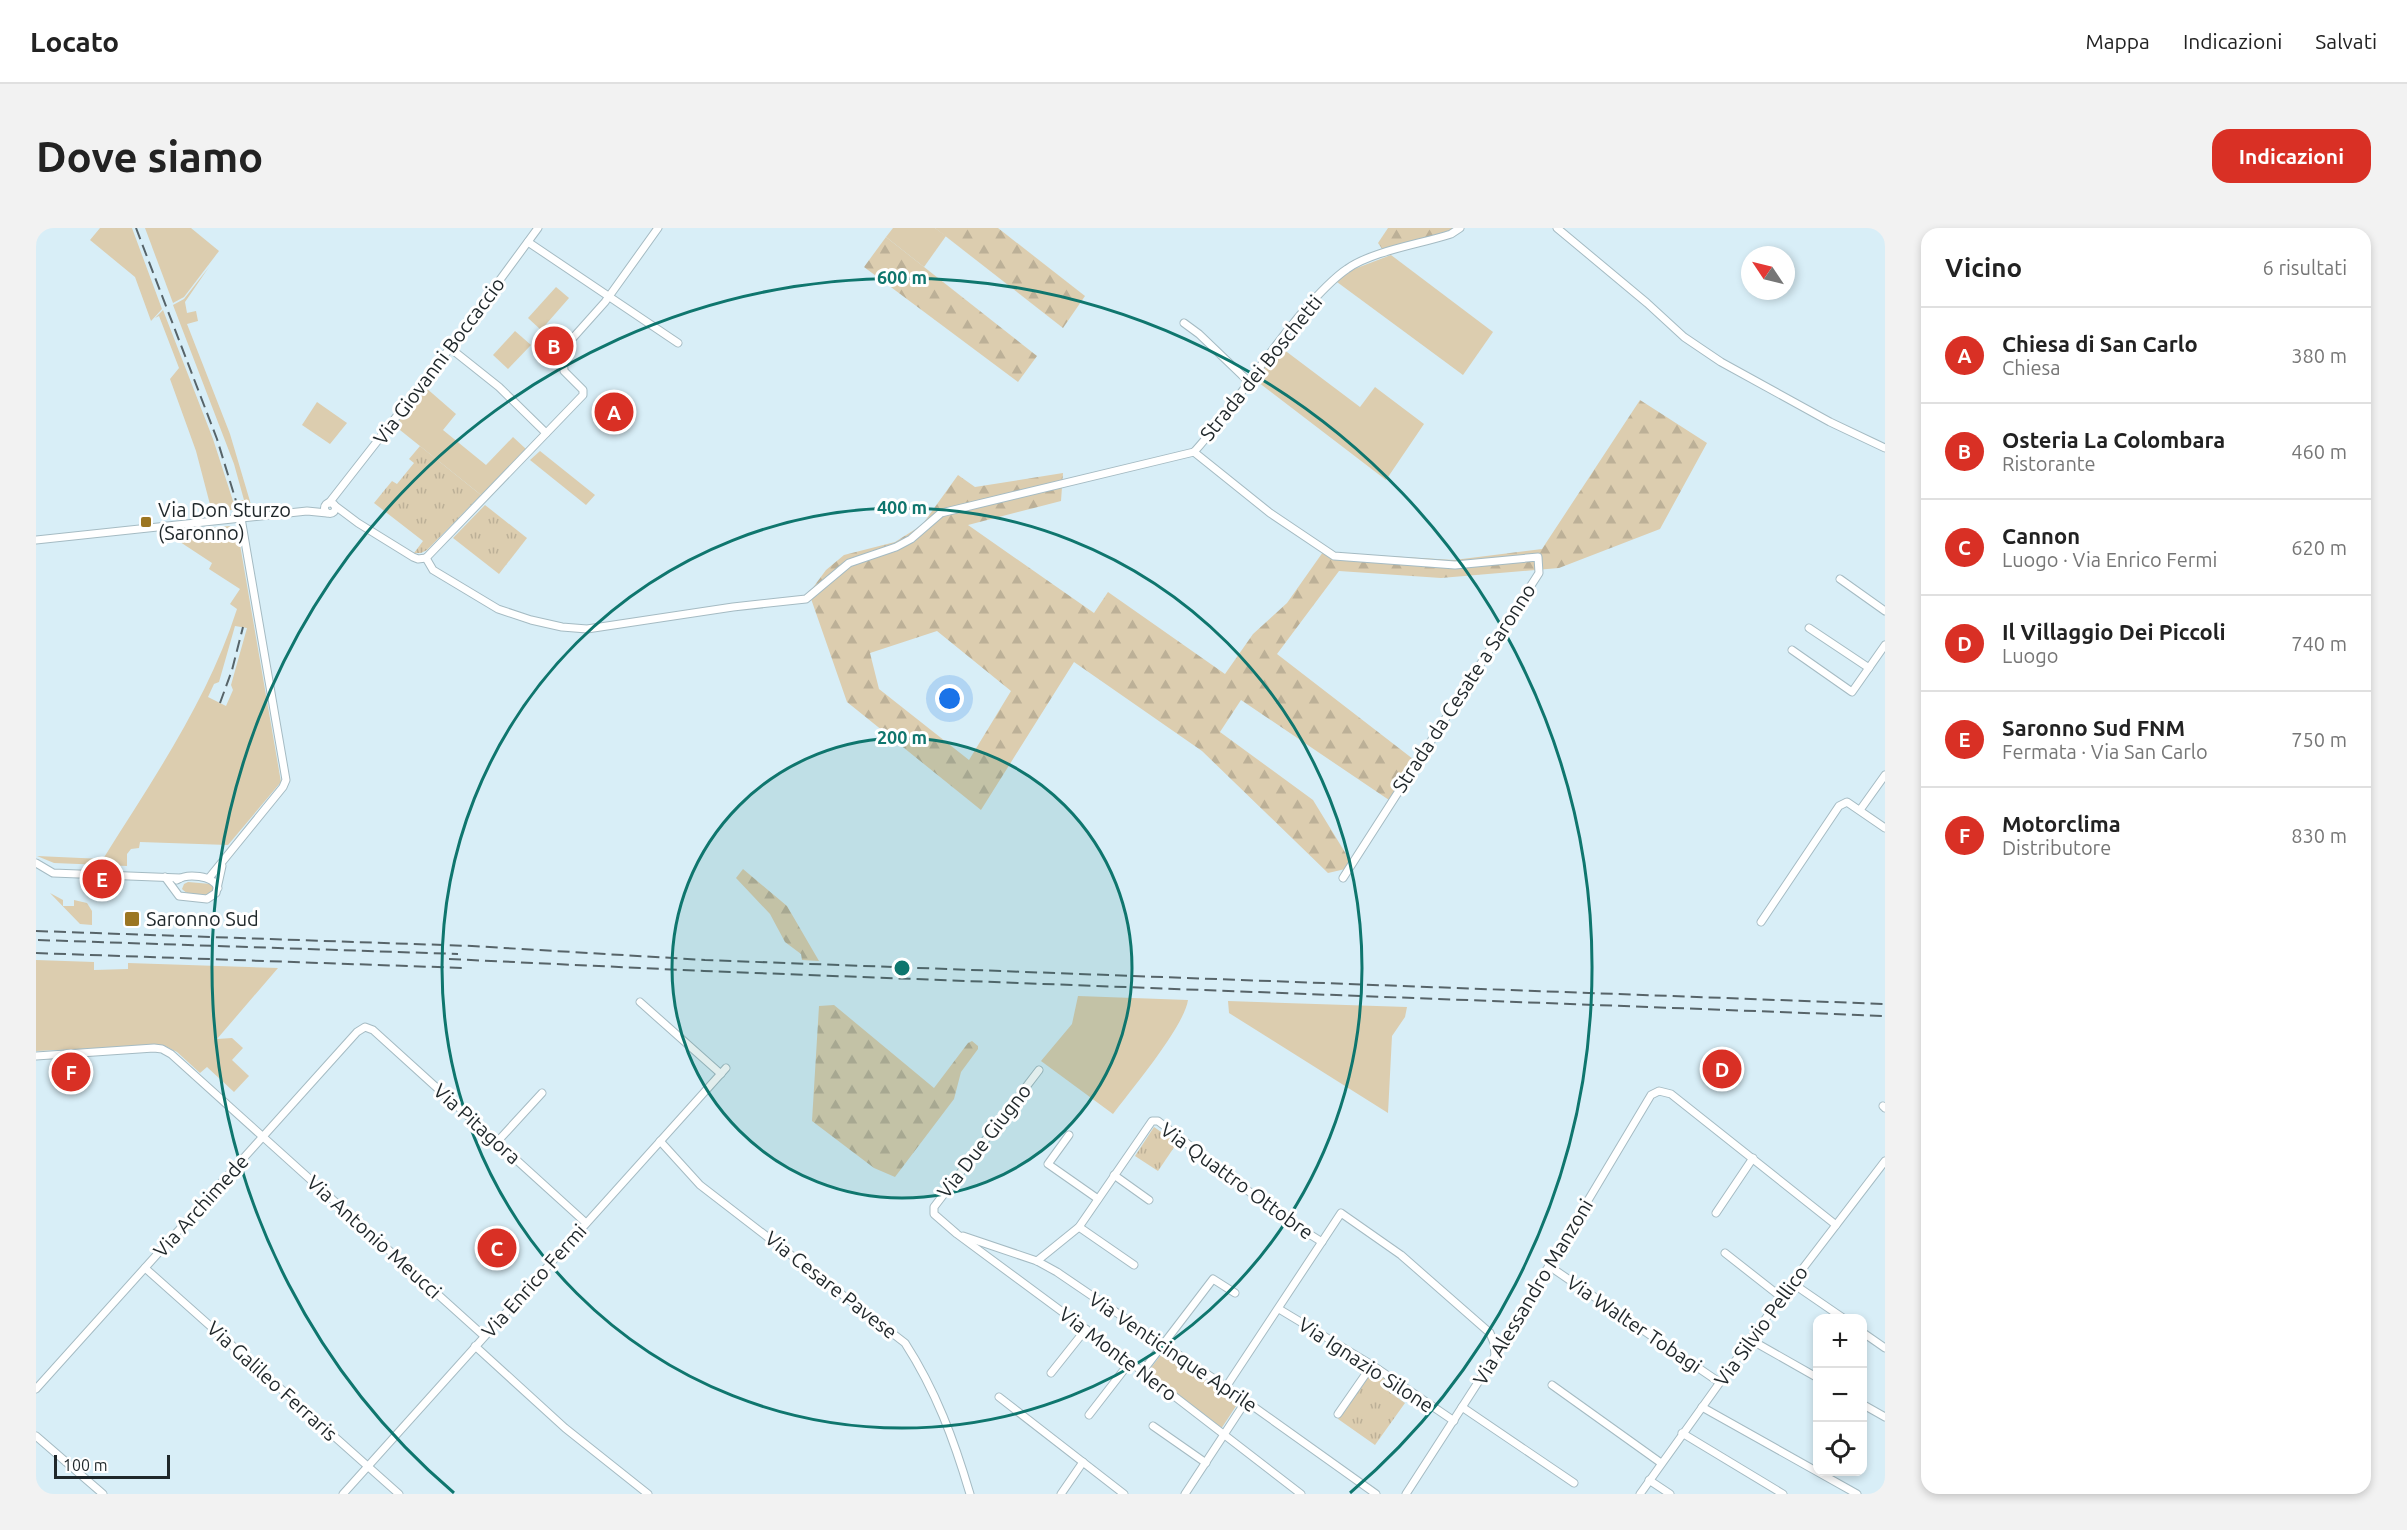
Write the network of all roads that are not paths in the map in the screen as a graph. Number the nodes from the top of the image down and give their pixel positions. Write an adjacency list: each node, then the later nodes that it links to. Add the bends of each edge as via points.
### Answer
1 (538, 228): 5 (street, Via Giovanni Boccaccio)
2 (658, 228): 6 (street)
3 (1460, 228): 10 (street, Strada dei Boschetti, via 1348,268 1293,323)
4 (1557, 228): 12 (street, via 1684,338 1830,422)
5 (528, 242): 6 (street); 9 (street, Via Giovanni Boccaccio)
6 (609, 295): 8 (street); 11 (street, via 563,350 564,371 584,394)
7 (1184, 323): 10 (street)
8 (678, 343)
9 (450, 348): 11 (street, via 499,387); 14 (street, Via Giovanni Boccaccio)
10 (1248, 381): 13 (street, Strada dei Boschetti)
11 (546, 433): 20 (street)
12 (1885, 448)
13 (1194, 452): 20 (street, via 941,513 911,539 849,563 800,601 587,628 562,627 498,609 433,570); 35 (street, Strada da Cesate a Saronno, via 1270,513 1334,556 1455,565 1538,557 1539,573)
14 (331, 504): 15 (street); 16 (street, Via Giovanni Boccaccio, via 335,510); 18 (street)
15 (307, 511): 16 (street); 17 (street)
16 (329, 513): 18 (street)
17 (241, 518): 19 (street); 31 (street, via 286,780)
18 (358, 523): 20 (street, via 413,557)
19 (36, 540)
20 (426, 558)
21 (1840, 579): 22 (street)
22 (1885, 611)
23 (1809, 628): 26 (street)
24 (1885, 645): 26 (street)
25 (1791, 650): 26 (street, via 1852,692)
26 (1869, 668)
27 (1885, 775): 28 (street)
28 (1860, 810): 29 (street); 38 (street, via 1847,802 1839,806)
29 (1885, 828)
30 (36, 863): 32 (street, via 53,873)
31 (222, 864): 34 (street); 37 (street)
32 (164, 876): 33 (street); 36 (street)
33 (180, 878): 34 (street); 36 (street)
34 (209, 878): 37 (street)
35 (1343, 878)
36 (175, 888): 37 (street, via 183,897 207,899)
37 (218, 888)
38 (1761, 922)
39 (640, 1002): 46 (street, Via Enrico Fermi, via 723,1071)
40 (367, 1027): 45 (street, Via Archimede, via 357,1032); 47 (street, Via Pitagora)
41 (36, 1056): 45 (street, Via Antonio Meucci, via 162,1049)
42 (1039, 1070): 54 (street, Via Due Giugno, via 934,1207)
43 (542, 1093): 47 (street)
44 (1069, 1134): 51 (street, via 1048,1164)
45 (263, 1137): 64 (street, Via Archimede); 72 (street, Via Antonio Meucci)
46 (660, 1141): 55 (street, Via Enrico Fermi); 110 (street, Via Cesare Pavese, via 700,1185 905,1343 942,1409)
47 (497, 1142): 55 (street, Via Pitagora)
48 (1753, 1158): 53 (street); 56 (street); 63 (street, Via Alessandro Manzoni, via 1671,1094 1659,1091 1651,1095)
49 (1885, 1161): 56 (street, Via Silvio Pellico)
50 (1114, 1175): 51 (street); 52 (street); 59 (street, Via Quattro Ottobre, via 1152,1122 1158,1121 1282,1217)
51 (1098, 1198): 57 (street)
52 (1149, 1200)
53 (1716, 1213)
54 (934, 1214): 58 (street, Via Monte Nero)
55 (586, 1223): 72 (street, Via Enrico Fermi)
56 (1836, 1225): 65 (street, Via Silvio Pellico)
57 (1079, 1227): 61 (street); 62 (street)
58 (957, 1234): 61 (street, Via Venticinque Aprile); 70 (street, Via Monte Nero)
59 (1322, 1242): 68 (street); 77 (street, via 1341,1213 1401,1255 1490,1333)
60 (1725, 1253): 67 (street)
61 (1037, 1261): 74 (street, Via Venticinque Aprile)
62 (1134, 1265)
63 (1549, 1266): 77 (street, Via Alessandro Manzoni); 83 (street, Via Walter Tobagi)
64 (145, 1268): 86 (street, Via Archimede); 103 (street, Via Galileo Ferraris)
65 (1792, 1283): 67 (street, Via Silvio Pellico); 69 (street)
66 (1235, 1293): 74 (street, via 1213,1279)
67 (1781, 1297): 73 (street, Via Silvio Pellico)
68 (1279, 1309): 79 (street, Via Ignazio Silone); 85 (street)
69 (1837, 1314)
70 (1086, 1329): 78 (street, Via Monte Nero); 81 (street)
71 (1867, 1335): 76 (street)
72 (484, 1336): 75 (street, Via Enrico Fermi)
73 (1751, 1340): 82 (street); 83 (street, Via Silvio Pellico)
74 (1163, 1344): 80 (street); 85 (street, Via Venticinque Aprile)
75 (476, 1346): 103 (street, Via Enrico Fermi); 109 (street, via 565,1428)
76 (1885, 1348)
77 (1495, 1356): 90 (street, Via Alessandro Manzoni)
78 (1130, 1362): 80 (street, Via Monte Nero); 93 (street)
79 (1372, 1365): 92 (street); 95 (street, Via Ignazio Silone)
80 (1142, 1372): 98 (street, Via Monte Nero)
81 (1051, 1373)
82 (1813, 1375)
83 (1719, 1382): 91 (street, Via Silvio Pellico)
84 (1552, 1384): 102 (street)
85 (1226, 1387): 88 (street, Via Venticinque Aprile)
86 (36, 1389)
87 (999, 1397): 100 (street)
88 (1246, 1401): 98 (street); 115 (street, Via Venticinque Aprile)
89 (1867, 1406): 94 (street)
90 (1462, 1407): 95 (street, Via Alessandro Manzoni); 105 (street)
91 (1702, 1407): 97 (street, Via Silvio Pellico); 120 (street)
92 (1338, 1414)
93 (1089, 1415)
94 (1885, 1417)
95 (1454, 1421): 116 (street, Via Alessandro Manzoni)
96 (1153, 1426): 101 (street)
97 (1682, 1433): 102 (street, Via Silvio Pellico); 119 (street)
98 (1224, 1434): 101 (street); 114 (street, Via Monte Nero)
99 (36, 1436): 106 (street)
100 (1083, 1462): 111 (street); 112 (street)
101 (1206, 1463): 113 (street)
102 (1661, 1463): 104 (street, Via Silvio Pellico)
103 (368, 1466): 107 (street, Via Enrico Fermi); 108 (street, Via Galileo Ferraris)
104 (1649, 1480): 117 (street, Via Silvio Pellico); 118 (street)
105 (1574, 1483)
106 (103, 1494)
107 (343, 1494)
108 (399, 1494)
109 (648, 1494)
110 (970, 1494)
111 (1060, 1494)
112 (1124, 1494)
113 (1185, 1494)
114 (1301, 1494)
115 (1376, 1494)
116 (1407, 1494)
117 (1640, 1494)
118 (1670, 1494)
119 (1783, 1494)
120 (1857, 1494)

